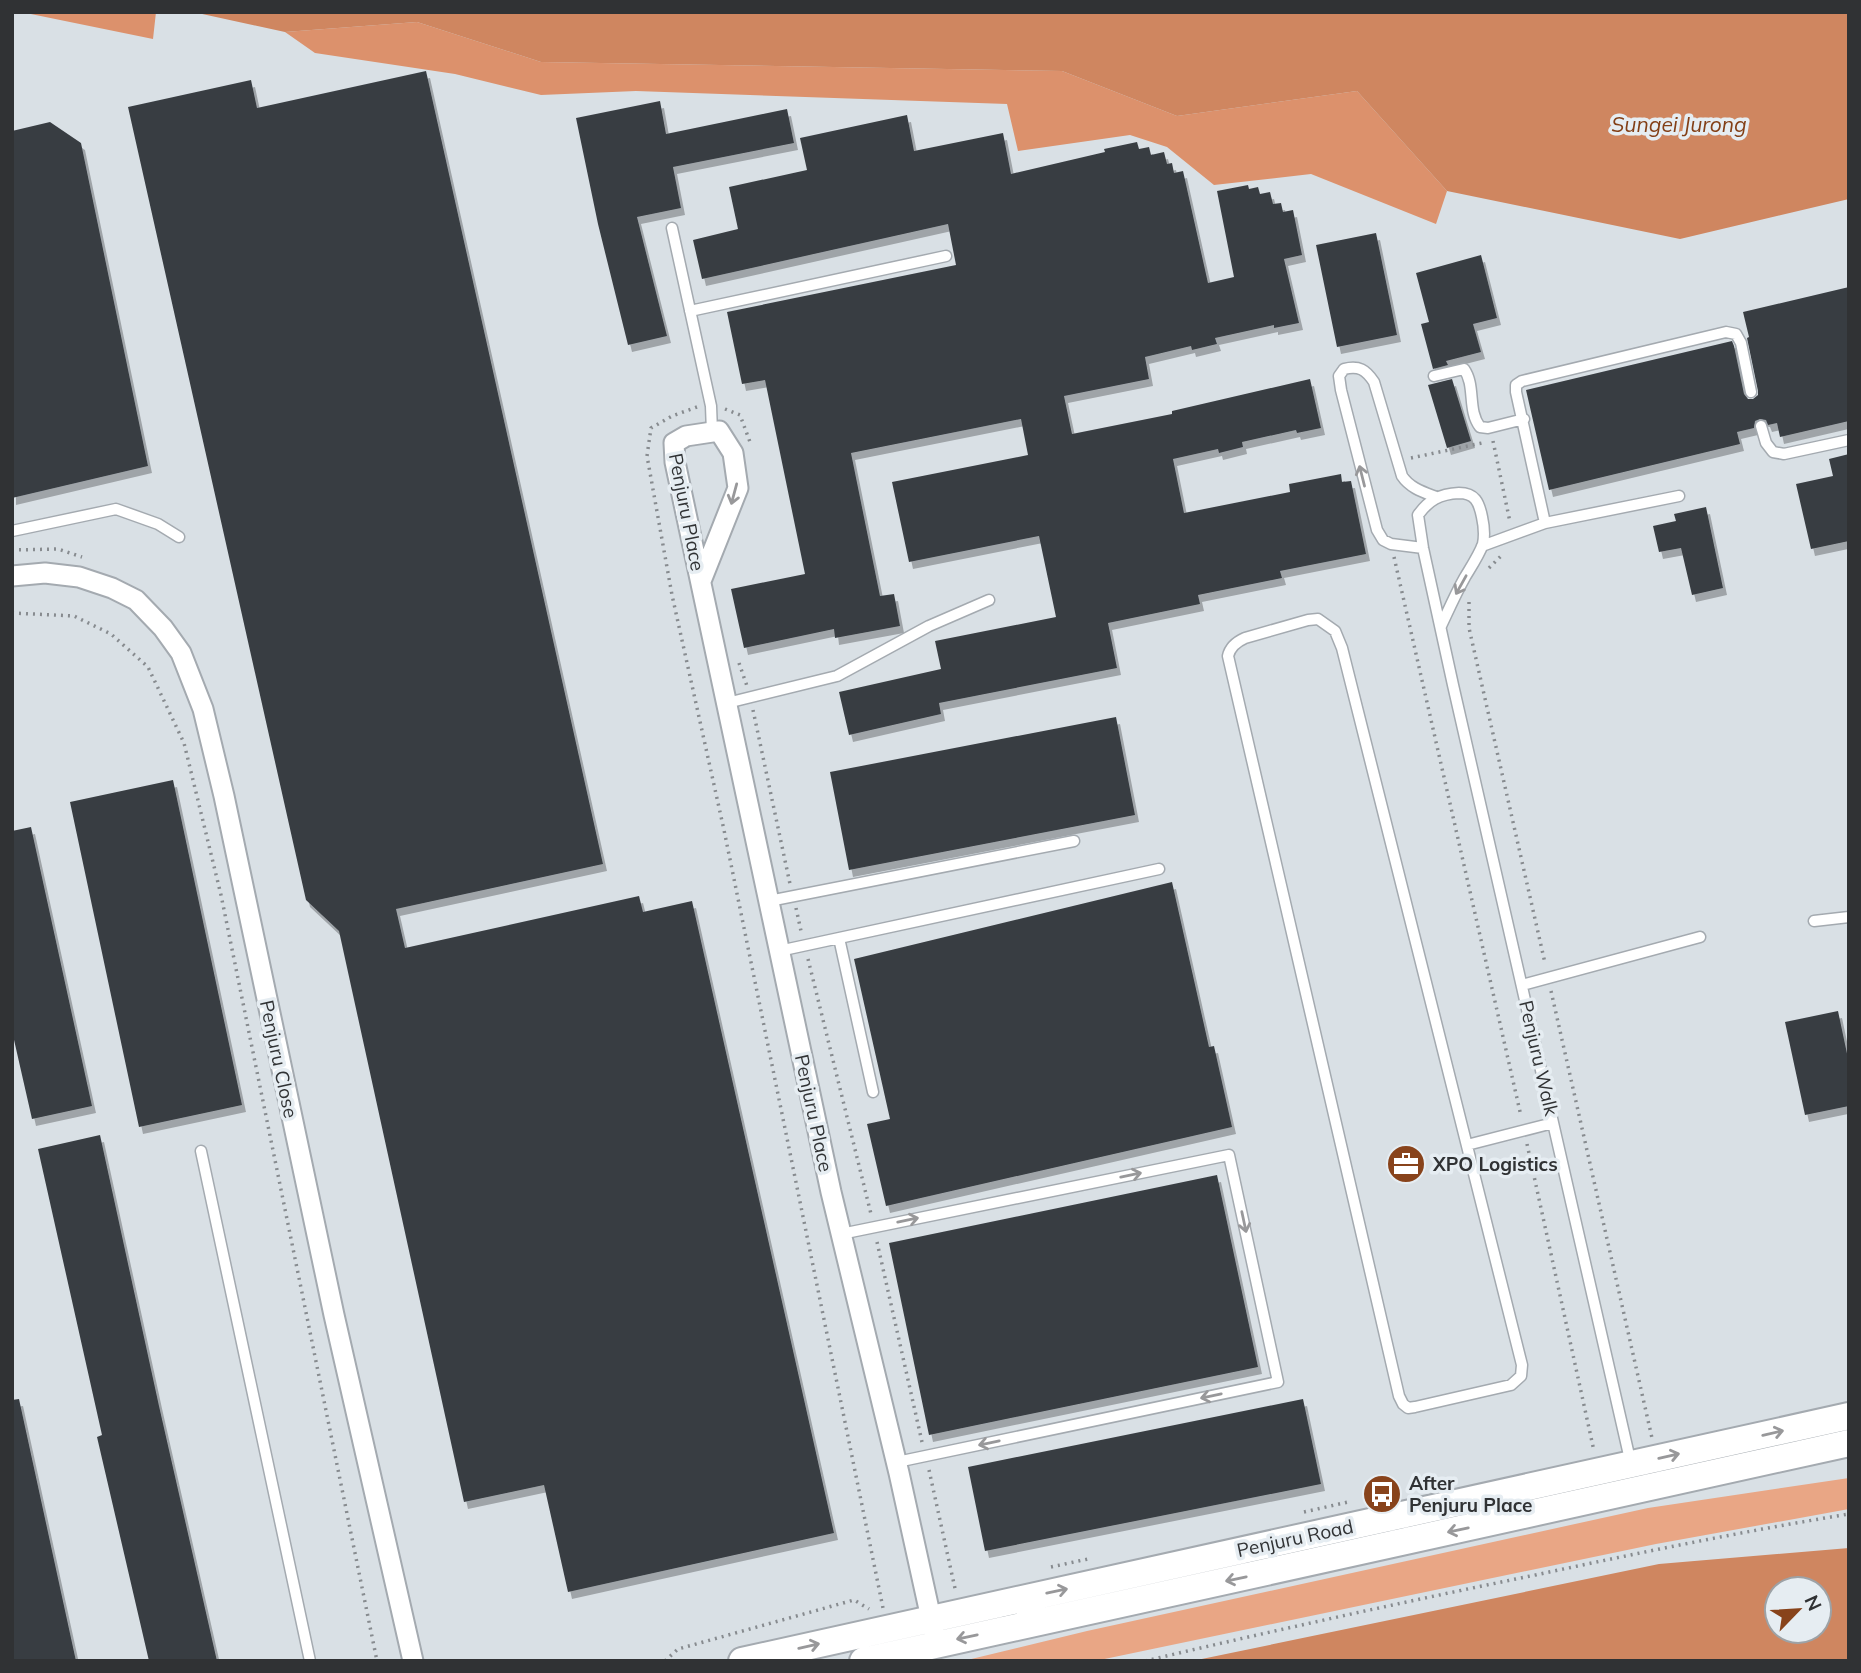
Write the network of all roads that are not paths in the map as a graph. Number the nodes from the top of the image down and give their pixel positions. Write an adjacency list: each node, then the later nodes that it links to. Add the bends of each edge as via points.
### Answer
1 (672, 228): 3 (lane)
2 (946, 256): 3 (lane)
3 (690, 311): 8 (lane)
4 (1434, 376): 6 (lane, via 1464,369 1474,419 1480,427)
5 (1751, 392): 6 (lane, via 1741,343 1735,334 1726,332 1521,381 1516,385)
6 (1524, 419): 12 (lane)
7 (1761, 426): 9 (lane, via 1773,452 1784,454)
8 (712, 432): 18 (street, Penjuru Place, one-way to 18, via 719,431 733,453 738,488); 18 (street, Penjuru Place, via 674,443)
9 (1849, 440)
10 (1679, 496): 12 (lane)
11 (1436, 497): 15 (lane, via 1468,493 1477,500 1485,531); 16 (lane, Penjuru Walk, via 1418,515); 16 (lane, one-way to 11, via 1391,544 1377,530 1341,390 1339,376 1344,369 1367,371 1402,476)
12 (1545, 523): 15 (lane)
13 (12, 531): 14 (lane, via 116,509)
14 (179, 537)
15 (1482, 546): 20 (lane, one-way to 20)
16 (1423, 548): 20 (lane, Penjuru Walk)
17 (12, 576): 44 (street, Penjuru Close, via 79,577 136,600 181,653 203,709)
18 (701, 581): 21 (street, Penjuru Place)
19 (989, 600): 21 (lane, via 929,626 837,676)
20 (1441, 626): 30 (lane, Penjuru Walk)
21 (727, 703): 24 (street, Penjuru Place)
22 (1074, 841): 24 (lane)
23 (1159, 869): 28 (lane)
24 (769, 901): 29 (street, Penjuru Place)
25 (1849, 917): 26 (lane)
26 (1814, 921)
27 (1700, 937): 30 (lane)
28 (839, 938): 29 (lane); 31 (lane)
29 (779, 951): 35 (street, Penjuru Place)
30 (1522, 985): 32 (lane, Penjuru Walk)
31 (873, 1092)
32 (1553, 1123): 33 (lane); 39 (lane, Penjuru Walk)
33 (1467, 1145): 33 (lane, via 1520,1353 1521,1376 1511,1385 1408,1408 1399,1396 1227,656 1245,638 1318,619 1335,631)
34 (201, 1151): 43 (lane)
35 (841, 1234): 38 (street, Penjuru Place); 38 (lane, one-way to 38, via 1230,1155 1278,1382)
36 (1849, 1416): 39 (main road, Penjuru Road, one-way to 36)
37 (1849, 1443): 40 (main road, Penjuru Road)
38 (897, 1462): 41 (street, Penjuru Place)
39 (1631, 1465): 40 (lane, Penjuru Walk); 41 (main road, Penjuru Road, one-way to 39)
40 (1637, 1491): 42 (main road, Penjuru Road, one-way to 42)
41 (931, 1618): 42 (street, Penjuru Place); 45 (main road, Penjuru Road, one-way to 41)
42 (936, 1644): 46 (main road, Penjuru Road)
43 (310, 1661)
44 (413, 1661)
45 (742, 1661)
46 (863, 1661)

